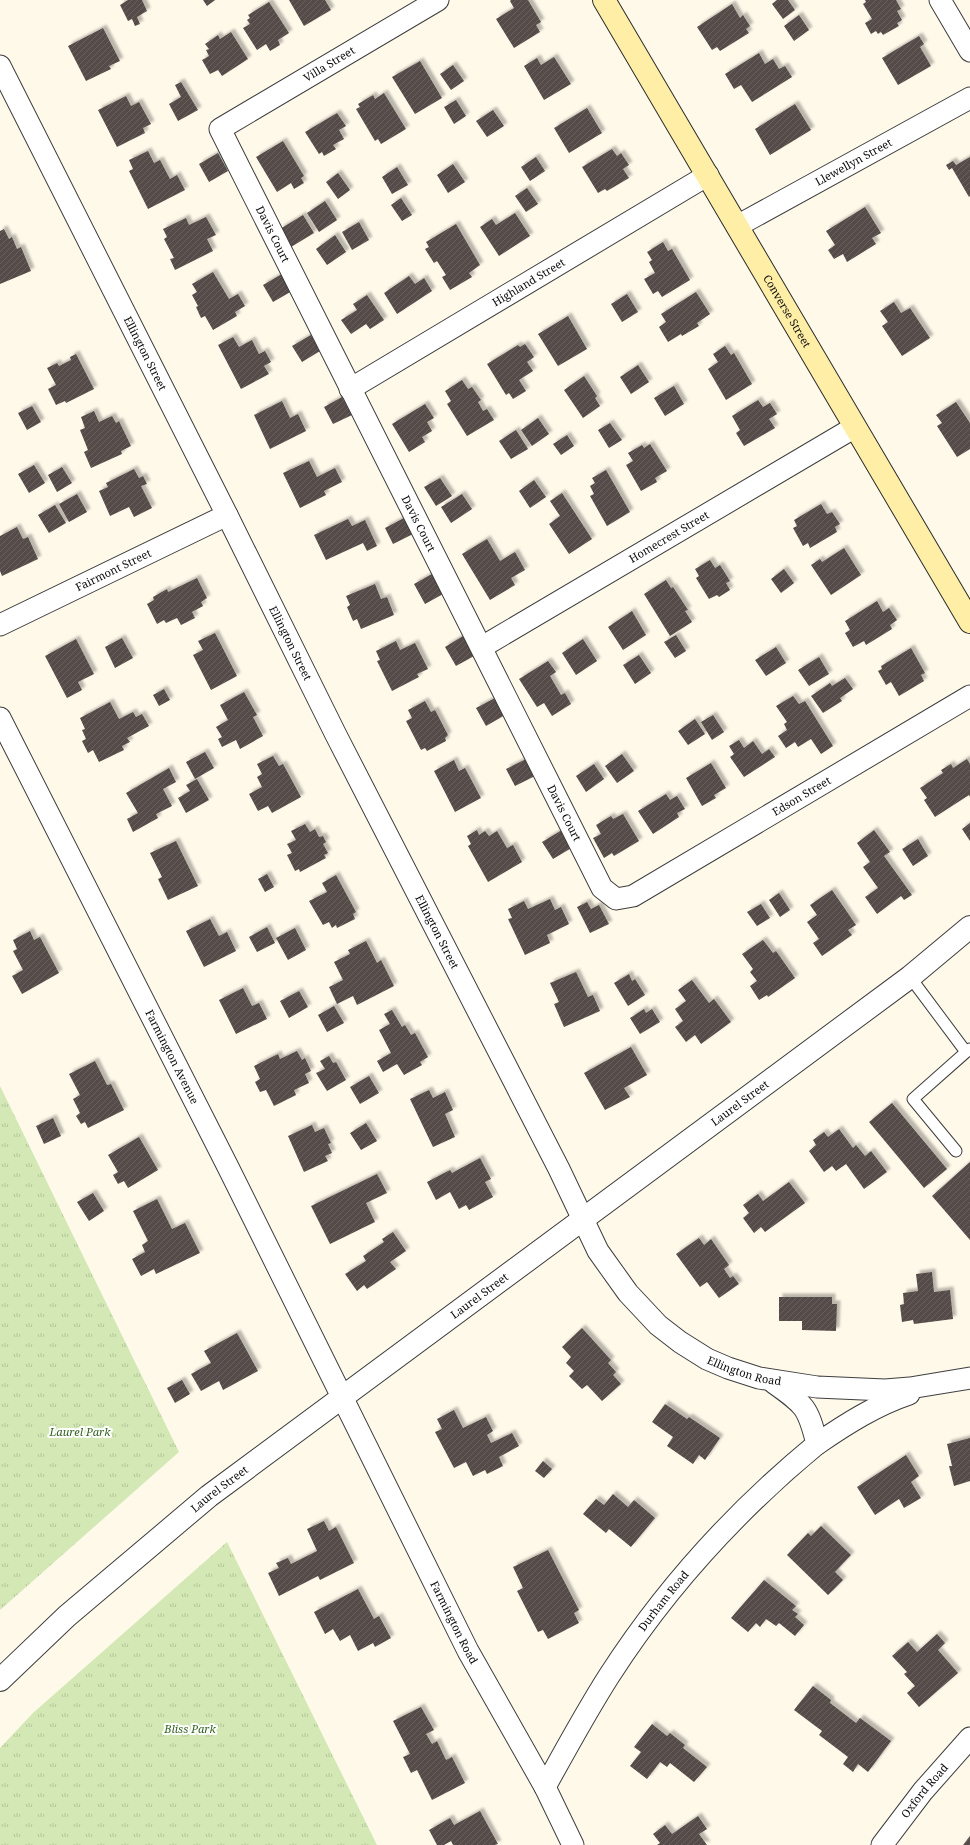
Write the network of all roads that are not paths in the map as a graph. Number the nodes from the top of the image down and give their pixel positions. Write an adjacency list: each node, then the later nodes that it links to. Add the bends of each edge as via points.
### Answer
1 (438, 0): 7 (street, Villa Street)
2 (604, 0): 8 (main road, Converse Street)
3 (940, 0): 4 (street)
4 (970, 51)
5 (0, 66): 12 (street, Ellington Street)
6 (970, 98): 9 (street, Llewellyn Street)
7 (220, 129): 10 (street, Davis Court)
8 (708, 175): 9 (main road, Converse Street); 10 (street, Highland Street)
9 (737, 226): 11 (main road, Converse Street)
10 (350, 389): 15 (street, Davis Court)
11 (855, 427): 13 (main road, Converse Street); 15 (street, Homecrest Street)
12 (227, 515): 14 (street, Fairmont Street); 23 (street, Ellington Street)
13 (970, 622)
14 (0, 625)
15 (482, 647): 18 (street, Davis Court, via 602,888 616,899)
16 (970, 696): 18 (street, Edson Street)
17 (0, 718): 27 (street, Farmington Avenue)
18 (633, 896)
19 (970, 927): 20 (street, Laurel Street)
20 (910, 977): 21 (lane); 23 (street, Laurel Street)
21 (968, 1050): 22 (lane, via 913,1099)
22 (956, 1151)
23 (583, 1220): 25 (street, Ellington Road, via 605,1261 628,1293 658,1325 707,1358 728,1368); 27 (street, Laurel Street)
24 (970, 1378): 26 (street, Ellington Road)
25 (770, 1380): 26 (street, Ellington Road, via 860,1390 910,1388); 28 (street, via 797,1399 807,1411)
26 (942, 1382): 28 (street, Durham Road, via 879,1406)
27 (342, 1397): 29 (street, Laurel Street, via 190,1511 67,1616); 31 (street, Farmington Road, via 468,1651)
28 (817, 1444): 31 (street, Durham Road, via 752,1502 701,1556 654,1613 609,1677)
29 (0, 1680)
30 (970, 1738): 33 (street, Oxford Road, via 923,1791)
31 (545, 1787): 32 (street, Farmington Road)
32 (573, 1845)
33 (882, 1845)

